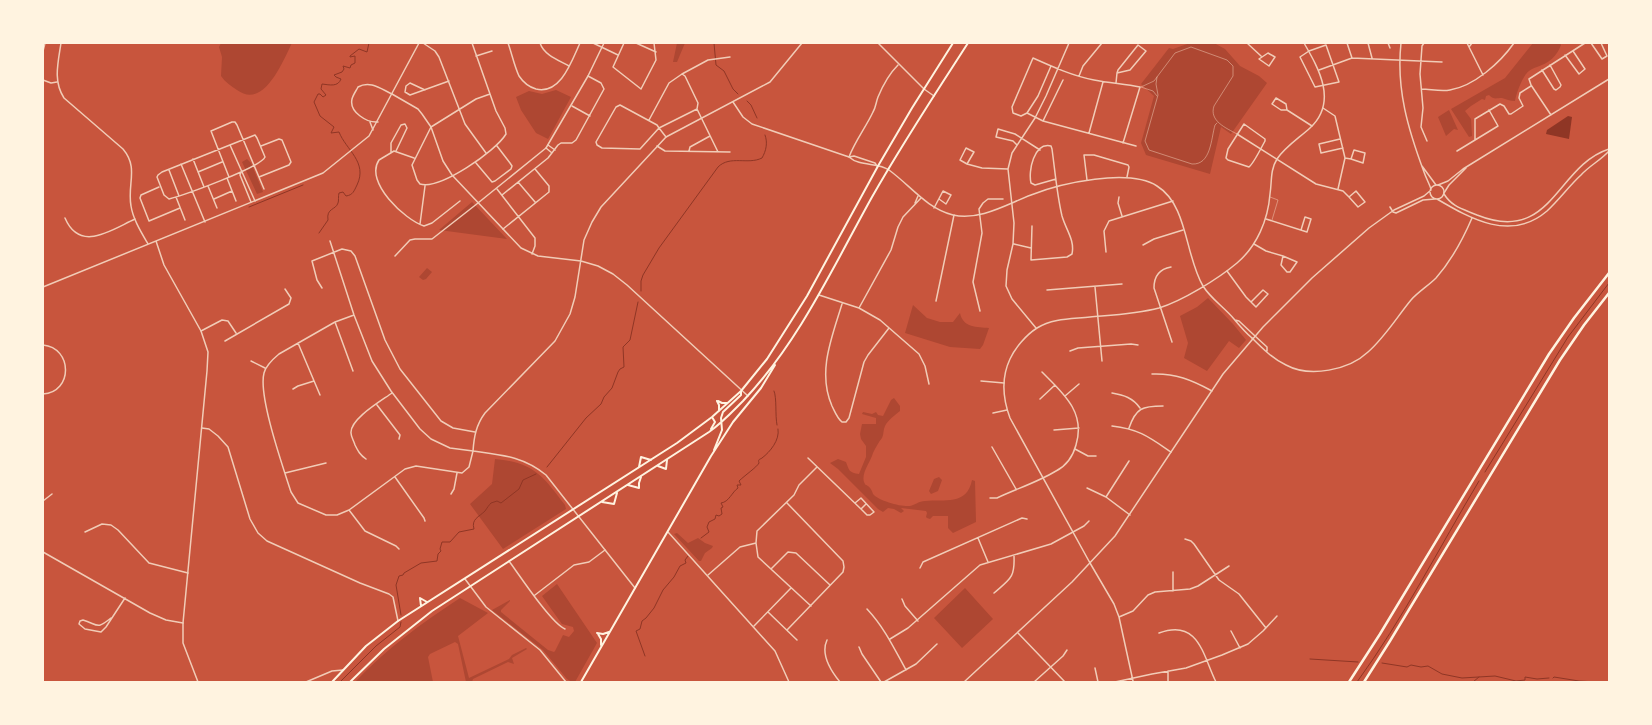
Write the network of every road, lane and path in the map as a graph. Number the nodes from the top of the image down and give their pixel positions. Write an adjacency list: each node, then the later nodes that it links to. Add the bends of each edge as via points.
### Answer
1 (45, 43): 37 (street)
2 (62, 43): 69 (street)
3 (419, 43): 78 (street)
4 (423, 43): 68 (street, via 439,57)
5 (472, 43): 43 (street)
6 (508, 43): 53 (street, via 520,76 532,87 541,90 555,85)
7 (540, 43): 53 (street, via 549,55)
8 (580, 43): 53 (street)
9 (593, 43): 33 (street)
10 (604, 43): 33 (street)
11 (624, 43): 41 (street)
12 (636, 43): 40 (street)
13 (654, 43): 40 (street)
14 (802, 43): 82 (street, via 770,82)
15 (878, 43): 52 (street)
16 (952, 43): 75 (main road)
17 (968, 43): 80 (main road)
18 (1069, 43): 56 (street)
19 (1102, 43): 63 (street)
20 (1247, 43): 44 (street)
21 (1304, 43): 39 (street)
22 (1347, 43): 46 (street)
23 (1368, 43): 47 (street)
24 (1388, 43): 35 (street)
25 (1401, 43): 48 (street)
26 (1424, 43): 49 (street)
27 (1467, 43): 34 (street)
28 (1472, 43): 34 (street)
29 (1514, 43): 61 (street)
30 (1586, 43): 36 (street)
31 (1590, 43): 32 (street, via 1602,59 1608,54)
32 (1601, 43)
33 (602, 47): 41 (street); 62 (street)
34 (1469, 47): 61 (street)
35 (1390, 48)
36 (1573, 50): 42 (street); 42 (street, via 1585,69 1579,74)
37 (43, 51)
38 (492, 51): 43 (street)
39 (1309, 51): 51 (street, via 1326,45); 57 (street); 72 (street, via 1300,57 1315,88)
40 (656, 52): 41 (street, via 656,60 641,89 613,67)
41 (618, 55)
42 (1565, 55): 55 (street)
43 (476, 56): 79 (street)
44 (1261, 56): 44 (street, via 1259,59 1269,66 1275,57 1268,53)
45 (730, 57): 60 (street, via 704,62)
46 (1352, 58): 47 (street); 51 (street)
47 (1372, 58): 48 (street)
48 (1400, 60): 49 (street); 147 (street, via 1404,109)
49 (1421, 61): 50 (street); 76 (street)
50 (1442, 62)
51 (1334, 64): 57 (street); 72 (street, via 1339,82)
52 (898, 65): 75 (street); 135 (street, via 877,98 874,111)
53 (569, 66)
54 (1051, 66): 56 (street); 89 (street, via 1038,96); 89 (street, via 1033,58 1012,107 1013,113 1021,116)
55 (1550, 66): 58 (street); 58 (street, via 1561,85 1556,90)
56 (1059, 69): 63 (street); 93 (street)
57 (1319, 70): 72 (street)
58 (1542, 70): 73 (street, via 1531,77 1529,82)
59 (1117, 73): 59 (street, via 1138,45 1146,51 1130,70); 71 (street)
60 (682, 74): 85 (street, via 698,103); 94 (street, via 669,83)
61 (1483, 75): 76 (street, via 1449,91)
62 (588, 76): 83 (street); 91 (street, via 601,83 604,89)
63 (1078, 76): 70 (street)
64 (1157, 76): 74 (lane, via 1150,83); 81 (lane); 98 (lane, via 1177,52 1191,47 1227,60 1233,66 1233,76 1213,109)
65 (1609, 78): 90 (street)
66 (43, 80): 69 (street)
67 (1063, 80): 95 (street)
68 (449, 81): 77 (street); 86 (street)
69 (57, 82): 208 (street, via 64,98 130,157 131,207)
70 (1103, 82): 71 (street); 103 (street)
71 (1116, 83): 74 (street)
72 (1324, 86): 84 (street)
73 (1532, 86): 88 (street, via 1520,93 1519,98 1523,106 1511,114 1500,104); 90 (street)
74 (1140, 87): 81 (lane, via 1153,91); 112 (street)
75 (924, 89): 80 (street); 146 (main road)
76 (1422, 89): 111 (street, via 1422,127)
77 (425, 90): 77 (street, via 410,83 406,86 405,92 410,95)
78 (392, 94): 96 (street, via 372,84 362,85 356,90 352,99 354,110); 97 (street); 100 (street, via 418,109)
79 (490, 94): 86 (street); 117 (street, via 506,134)
80 (934, 96): 152 (main road)
81 (1157, 98): 98 (lane, via 1145,141 1149,150 1192,164 1203,162 1207,157 1214,125)
82 (733, 102): 92 (street); 135 (street, via 743,117 752,124)
83 (572, 106): 91 (street); 114 (street)
84 (1322, 107): 99 (street); 109 (street, via 1335,116)
85 (697, 109): 92 (street); 101 (street)
86 (459, 110): 100 (street); 134 (street, via 465,124)
87 (1287, 110): 87 (street, via 1286,104 1276,98 1272,104 1280,110); 99 (street)
88 (1489, 110): 110 (street, via 1475,119); 110 (street, via 1498,126)
89 (1027, 113): 93 (street)
90 (1551, 115): 148 (street)
91 (590, 116): 124 (street, via 576,140 561,143)
92 (702, 118): 105 (street); 106 (street)
93 (1035, 118): 95 (street); 107 (street)
94 (649, 120): 101 (street); 101 (street, via 620,105 616,107 597,139 597,145 602,148 640,149)
95 (1043, 121): 103 (street)
96 (370, 122): 97 (street); 102 (street)
97 (378, 122): 102 (street)
98 (1218, 122): 104 (lane)
99 (1312, 126): 139 (street)
100 (431, 128): 136 (street); 155 (street, via 443,161)
101 (659, 128): 106 (street)
102 (373, 130): 188 (street, via 361,143 323,173)
103 (1089, 133): 112 (street)
104 (1237, 134): 122 (street); 122 (street, via 1244,124 1265,139); 122 (street, via 1227,152 1228,160 1249,167)
105 (710, 136): 127 (street, via 690,146); 131 (street)
106 (666, 137): 118 (street)
107 (1022, 138): 115 (street); 115 (street, via 998,129 996,137 1013,141); 125 (street)
108 (243, 139): 113 (street); 116 (street, via 255,135); 123 (street, via 235,122 219,127 211,132); 145 (street)
109 (1340, 139): 121 (street); 121 (street, via 1319,144 1321,153)
110 (1475, 140): 128 (street)
111 (1427, 141)
112 (1123, 143): 119 (street)
113 (230, 144): 123 (street); 154 (street)
114 (548, 145): 120 (street); 124 (street)
115 (1017, 145): 151 (street)
116 (261, 146): 145 (street, via 265,158); 157 (street, via 282,140 291,162)
117 (497, 146): 134 (street); 142 (street, via 512,166 511,169 495,181 490,180)
118 (657, 146): 127 (street, via 665,151); 230 (street, via 597,213 584,240)
119 (1136, 146)
120 (546, 148): 133 (street); 169 (street)
121 (1343, 148): 137 (street)
122 (1260, 149): 139 (street)
123 (217, 150): 138 (street); 141 (street)
124 (555, 150): 133 (street)
125 (1040, 150): 159 (street, via 1046,144 1052,149); 159 (street, via 1031,163 1031,184)
126 (1609, 150): 205 (street, via 1584,165 1549,203 1534,214 1520,220 1508,221 1494,221); 207 (street, via 1588,167 1548,210 1537,218 1517,225 1502,226)
127 (689, 151): 131 (street)
128 (1457, 151)
129 (391, 152): 130 (street); 130 (street, via 391,143 401,125 405,124 407,128); 213 (street, via 377,163 379,185 383,193 411,220)
130 (396, 152): 136 (street)
131 (718, 152): 132 (street)
132 (730, 152)
133 (552, 153): 150 (street)
134 (486, 154): 142 (street)
135 (849, 157): 146 (street)
136 (414, 158): 165 (street, via 412,169 420,184)
137 (1345, 158): 140 (street); 170 (street)
138 (194, 159): 143 (street); 153 (street)
139 (1277, 160): 170 (street, via 1316,184); 180 (street, via 1272,171)
140 (1351, 160): 140 (street, via 1363,163 1366,153 1354,150)
141 (222, 162): 153 (street); 156 (street)
142 (476, 162): 155 (street)
143 (181, 164): 149 (street); 172 (street)
144 (967, 164): 144 (street, via 960,160 966,148 974,152); 151 (street, via 982,168)
145 (254, 165): 154 (street); 157 (street)
146 (878, 166): 152 (street); 281 (main road, via 807,296 769,356)
147 (1422, 166): 163 (street); 171 (street)
148 (1469, 166): 163 (street, via 1445,183); 174 (street)
149 (168, 169): 164 (street, via 158,175); 176 (street)
150 (535, 169): 161 (street); 194 (street, via 550,190)
151 (1008, 169): 191 (street)
152 (888, 170): 177 (street); 242 (main road)
153 (198, 172): 166 (street)
154 (241, 172): 156 (street); 188 (street); 192 (street)
155 (452, 175): 165 (street); 193 (street)
156 (228, 177): 162 (street); 173 (street)
157 (259, 177): 168 (street)
158 (1127, 177): 160 (street); 160 (street, via 1128,165 1084,154); 190 (street, via 1158,186)
159 (1056, 179): 167 (street)
160 (1087, 180): 167 (street)
161 (518, 182): 175 (street); 194 (street)
162 (208, 185): 166 (street); 183 (street)
163 (1437, 185): 171 (street); 174 (street, via 1442,187)
164 (160, 186): 178 (street, via 166,198); 196 (street, via 141,195 140,198 149,221)
165 (425, 186): 213 (street)
166 (204, 187): 172 (street)
167 (1058, 187): 191 (street); 224 (street, via 1062,216 1073,240 1072,254 1067,257 1031,260)
168 (264, 189)
169 (497, 189): 175 (street); 193 (street)
170 (1338, 189): 181 (street)
171 (1431, 189): 186 (street, via 1430,194); 199 (street, via 1424,196)
172 (192, 191): 176 (street); 212 (street)
173 (232, 191): 183 (street); 187 (street)
174 (1444, 193): 186 (street, via 1441,198); 205 (street, via 1453,205)
175 (502, 195): 203 (street)
176 (179, 196): 178 (street)
177 (918, 196): 182 (street); 195 (street)
178 (176, 197): 196 (street)
179 (1119, 197): 204 (street, via 1118,204)
180 (1270, 197): 209 (street); 211 (lane, via 1278,200)
181 (1349, 197): 181 (street, via 1356,192 1365,202 1358,207)
182 (921, 198): 195 (street); 198 (street)
183 (213, 199): 197 (street)
184 (939, 199): 184 (street, via 943,191 951,195 946,204); 198 (street)
185 (1003, 199): 201 (street, via 985,200 981,205)
186 (1436, 199): 200 (street, via 1423,200 1396,213); 207 (street)
187 (236, 200)
188 (255, 201): 192 (street)
189 (460, 201): 213 (street, via 432,223 424,226)
190 (1173, 201): 204 (street); 216 (street)
191 (1013, 202): 201 (street); 221 (street)
192 (251, 203): 212 (street)
193 (478, 203): 215 (street); 228 (street, via 432,239 410,240)
194 (536, 203): 203 (street)
195 (914, 204): 247 (street, via 903,217 891,250)
196 (180, 208): 210 (street)
197 (217, 208)
198 (934, 208): 202 (street)
199 (1394, 210): 200 (street); 200 (street, via 1390,207)
200 (1393, 212): 257 (street, via 1369,228 1316,273)
201 (980, 214): 202 (street); 248 (street, via 982,233 973,282)
202 (954, 215): 243 (street)
203 (519, 216): 215 (street); 227 (street, via 535,238 536,246)
204 (1122, 216): 226 (street, via 1109,221 1105,226)
205 (1482, 217): 207 (street)
206 (65, 218): 208 (street, via 73,231 87,237 95,237)
207 (1472, 218): 265 (street, via 1463,239 1438,275 1414,297 1373,348 1359,359 1329,370 1300,369 1286,365)
208 (135, 219): 220 (street)
209 (1266, 219): 211 (street); 222 (street)
210 (185, 220)
211 (1272, 221): 217 (street)
212 (204, 222): 218 (street)
213 (420, 224)
214 (1032, 226): 224 (street)
215 (503, 229): 227 (street, via 521,248)
216 (1183, 230): 223 (street); 235 (street)
217 (1301, 230): 217 (street, via 1305,217 1311,219 1307,232)
218 (156, 241): 220 (street); 255 (street, via 164,265)
219 (330, 242): 225 (street)
220 (148, 244): 236 (street)
221 (1013, 244): 224 (street); 254 (street, via 1007,270 1008,292 1017,307)
222 (1254, 244): 229 (street); 232 (street, via 1242,259)
223 (1143, 245)
224 (1031, 248)
225 (334, 252): 239 (street, via 312,261); 249 (street); 304 (street, via 349,250 355,256 391,354 438,418 453,428)
226 (1106, 252)
227 (532, 254): 230 (street)
228 (395, 256)
229 (1283, 256): 229 (street, via 1281,265 1290,272 1297,261)
230 (580, 261): 281 (street, via 598,266 620,279); 304 (street, via 573,305 562,332 485,413)
231 (1171, 267): 246 (street, via 1161,270 1155,279 1154,288)
232 (1227, 271): 235 (street); 244 (street)
233 (1609, 273): 430 (highway, via 1549,354)
234 (1122, 284): 237 (street)
235 (1203, 286): 246 (street); 251 (street)
236 (43, 287)
237 (1095, 287): 240 (street); 250 (street)
238 (285, 288): 256 (street, via 291,298 289,304)
239 (322, 288)
240 (1046, 290)
241 (1609, 293): 431 (highway, via 1560,360)
242 (819, 295): 245 (street); 268 (main road)
243 (936, 301)
244 (1251, 302): 244 (street, via 1256,307 1268,294 1262,290)
245 (842, 304): 247 (street); 253 (street, via 828,351 826,376 829,398 842,422 849,418 865,360)
246 (1160, 307): 250 (street, via 1143,312); 260 (street)
247 (859, 308): 253 (street)
248 (980, 311)
249 (354, 315): 252 (street); 283 (street, via 372,361)
250 (1098, 317): 254 (street, via 1064,319); 264 (street)
251 (1234, 320): 257 (street, via 1239,321); 258 (street)
252 (335, 322): 261 (street); 271 (street)
253 (889, 328): 277 (street, via 919,354)
254 (1036, 328): 276 (street, via 1018,345 1012,355 1007,365)
255 (201, 331): 256 (street, via 222,320 228,321); 300 (street, via 208,352)
256 (236, 333): 259 (street)
257 (1255, 336): 258 (street); 265 (street)
258 (1252, 338): 265 (street); 282 (street)
259 (225, 341)
260 (1172, 342)
261 (298, 343): 270 (street, via 274,358); 274 (street)
262 (43, 345): 285 (street, via 59,352 66,370 60,387 51,393)
263 (1138, 345): 264 (street)
264 (1101, 347): 266 (street); 269 (street)
265 (1267, 350)
266 (1070, 351)
267 (251, 361): 270 (street)
268 (777, 361): 287 (main road); 311 (main road, via 761,388 733,422)
269 (1102, 361)
270 (265, 369): 322 (street, via 262,386)
271 (353, 371)
272 (1042, 372): 279 (street)
273 (1152, 374): 282 (street, via 1177,376 1195,381)
274 (314, 381): 280 (street); 286 (street)
275 (981, 381): 276 (street)
276 (1004, 383): 294 (street)
277 (929, 384)
278 (1079, 384): 288 (street)
279 (1055, 385): 288 (street); 289 (street)
280 (293, 389)
281 (741, 391): 287 (street); 290 (main road); 298 (main road, via 741,395 723,412)
282 (1212, 391): 310 (street)
283 (392, 393): 291 (street); 309 (street, via 431,439 450,448)
284 (1112, 393): 293 (street, via 1125,396)
285 (43, 394)
286 (320, 395)
287 (748, 396): 298 (main road)
288 (1065, 396): 301 (street, via 1074,408)
289 (1040, 399)
290 (727, 403): 295 (main road); 295 (main road, via 717,401)
291 (377, 404): 306 (street, via 400,435); 314 (street, via 355,422 351,432 361,456)
292 (1163, 406): 293 (street)
293 (1140, 408): 302 (street)
294 (1007, 410): 296 (street); 326 (street)
295 (719, 411): 297 (main road)
296 (994, 413)
297 (712, 417): 305 (main road, via 715,425); 315 (main road)
298 (722, 423): 305 (main road); 311 (main road, via 721,434)
299 (1112, 426): 302 (street)
300 (202, 428): 365 (street); 387 (street, via 209,429 228,447 245,505 258,533 267,541 389,594 393,597)
301 (1078, 428): 303 (street); 308 (street, via 1079,437)
302 (1129, 428): 310 (street, via 1146,435)
303 (1054, 430)
304 (475, 432): 309 (street)
305 (709, 432): 316 (main road)
306 (399, 439)
307 (992, 448): 329 (street)
308 (1075, 449): 312 (street, via 1088,456); 326 (street, via 1067,462 1057,471)
309 (473, 451): 323 (street, via 469,467); 340 (street, via 516,458 532,464 546,475)
310 (1171, 452): 343 (street)
311 (711, 456): 348 (main road)
312 (1096, 456)
313 (808, 458): 321 (street)
314 (366, 459)
315 (651, 460): 320 (main road); 320 (main road, via 641,457)
316 (668, 460): 319 (main road); 319 (main road, via 666,469)
317 (1129, 461): 333 (street)
318 (326, 463): 322 (street)
319 (658, 466): 325 (main road)
320 (639, 467): 340 (main road)
321 (817, 467): 337 (street, via 799,485); 338 (street)
322 (285, 473): 342 (street, via 291,492 298,503 326,515 337,516)
323 (457, 473): 324 (street, via 416,466); 332 (street)
324 (394, 476): 342 (street); 347 (street)
325 (642, 476): 327 (main road); 327 (main road, via 639,488)
326 (1043, 477): 329 (street); 350 (street)
327 (628, 485): 330 (main road)
328 (1086, 488): 333 (street)
329 (1016, 489): 334 (street, via 997,498)
330 (617, 492): 336 (main road); 336 (main road, via 614,504)
331 (52, 494): 335 (street)
332 (451, 494)
333 (1106, 497): 343 (street)
334 (990, 498)
335 (43, 501)
336 (601, 502): 344 (main road)
337 (787, 503): 353 (street, via 757,531); 369 (street, via 843,561 843,572)
338 (855, 504): 339 (street, via 861,498); 341 (street)
339 (866, 504): 341 (street); 341 (street, via 874,512 867,515)
340 (574, 509): 344 (street); 368 (main road)
341 (861, 509)
342 (349, 510): 354 (street, via 365,531)
343 (1130, 515): 360 (street)
344 (579, 516): 355 (street); 358 (main road)
345 (1027, 519): 351 (street, via 1022,518)
346 (1089, 521): 350 (street)
347 (425, 522)
348 (667, 531): 366 (street); 371 (main road)
349 (85, 532): 365 (street, via 108,524 118,530 149,563)
350 (1072, 532): 357 (street, via 1051,544); 360 (street)
351 (978, 538): 359 (street); 362 (street, via 924,562)
352 (1185, 539): 367 (street, via 1194,544)
353 (756, 543): 363 (street, via 758,557); 366 (street, via 740,547)
354 (399, 549)
355 (605, 550): 371 (street); 375 (street, via 589,562 574,565)
356 (43, 552): 376 (street)
357 (1014, 556): 359 (street); 374 (street, via 1013,575)
358 (509, 561): 370 (main road); 375 (street)
359 (988, 563): 386 (street, via 971,572)
360 (1090, 563): 384 (street); 395 (street)
361 (1229, 566): 367 (street)
362 (920, 568)
363 (771, 569): 369 (street, via 787,553 796,553); 372 (street)
364 (1173, 572): 373 (street)
365 (188, 573): 388 (street)
366 (708, 575): 389 (street)
367 (1215, 575): 373 (street, via 1190,589); 390 (street, via 1240,594)
368 (465, 579): 370 (street); 378 (main road)
369 (830, 585): 380 (street)
370 (469, 586): 416 (main road, via 404,632); 417 (street, via 486,607 540,650)
371 (635, 588): 393 (main road)
372 (791, 588): 380 (street); 382 (street)
373 (1173, 590): 384 (street, via 1151,593 1133,611)
374 (994, 592)
375 (535, 595): 391 (street, via 560,627)
376 (125, 598): 385 (street); 388 (street, via 166,620)
377 (902, 599): 386 (street)
378 (427, 602): 379 (main road); 379 (main road, via 420,598)
379 (421, 606): 387 (main road)
380 (811, 606): 392 (street)
381 (867, 609): 399 (street)
382 (768, 612): 389 (street); 392 (street)
383 (1277, 616): 390 (street)
384 (1120, 617): 411 (street)
385 (111, 618): 385 (street, via 101,632 85,629 79,624 83,620 97,627)
386 (918, 620): 399 (street)
387 (398, 621): 408 (main road, via 366,646)
388 (183, 623): 413 (street, via 183,643)
389 (754, 626): 419 (street, via 775,651)
390 (1266, 628): 403 (street)
391 (565, 629)
392 (787, 630): 397 (street)
393 (610, 631): 401 (main road); 401 (main road, via 597,633 601,639)
394 (1231, 631): 403 (street)
395 (1018, 633): 406 (street); 423 (street)
396 (1159, 633): 405 (street, via 1175,630 1188,633 1199,642)
397 (797, 640)
398 (827, 640): 420 (street, via 825,645 828,666)
399 (890, 640): 409 (street)
400 (937, 644): 409 (street)
401 (601, 646): 418 (main road)
402 (859, 647): 421 (street)
403 (1240, 648): 405 (street)
404 (1067, 650): 406 (street)
405 (1207, 660): 410 (street); 429 (street)
406 (1050, 668): 424 (street); 425 (street)
407 (1096, 668): 426 (street)
408 (343, 670): 414 (street, via 332,671); 415 (main road)
409 (906, 670): 422 (street)
410 (1168, 671): 411 (street); 428 (street)
411 (1133, 678): 412 (street); 427 (street)
412 (1133, 681)
413 (198, 682)
414 (306, 682)
415 (332, 682)
416 (350, 682)
417 (566, 682)
418 (580, 682)
419 (789, 682)
420 (840, 682)
421 (881, 682)
422 (884, 682)
423 (964, 682)
424 (1034, 682)
425 (1065, 682)
426 (1098, 682)
427 (1115, 682)
428 (1168, 682)
429 (1216, 682)
430 (1349, 682)
431 (1364, 682)

